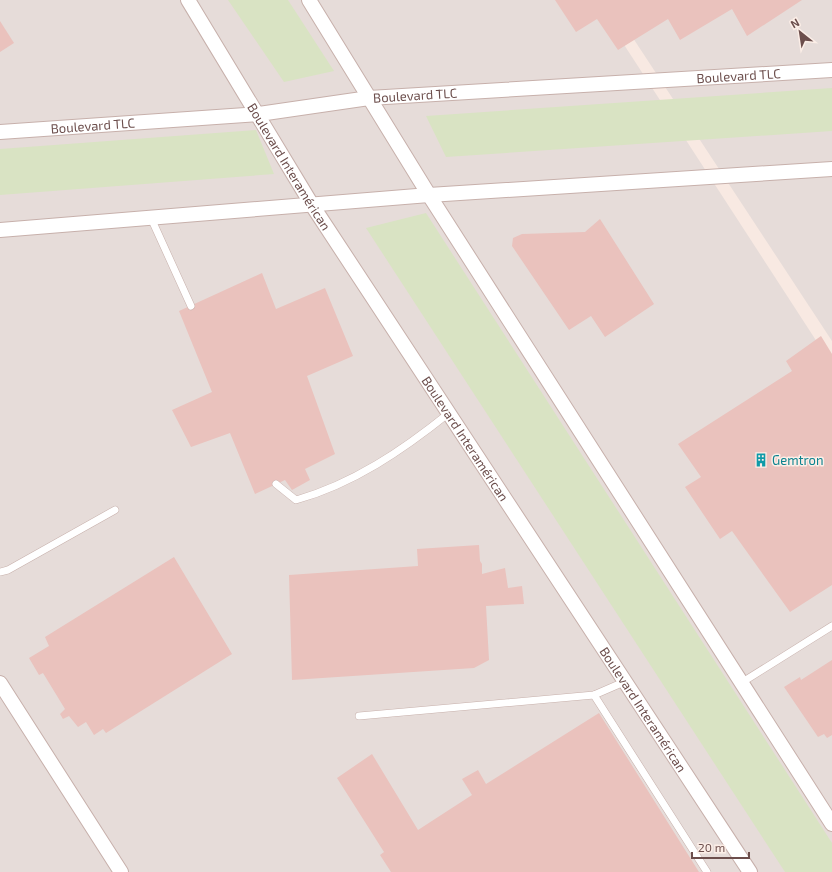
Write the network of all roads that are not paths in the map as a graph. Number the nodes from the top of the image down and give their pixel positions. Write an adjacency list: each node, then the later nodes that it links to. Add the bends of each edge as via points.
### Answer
1 (188, 0): 5 (street, Boulevard Interamérican)
2 (309, 0): 4 (street)
3 (832, 70): 4 (street, Boulevard TLC)
4 (369, 98): 5 (street, Boulevard TLC); 8 (street)
5 (259, 114): 6 (street, Boulevard TLC); 9 (street, Boulevard Interamérican)
6 (0, 132)
7 (832, 169): 8 (street)
8 (429, 195): 9 (street); 20 (street)
9 (312, 205): 10 (street); 13 (street, Boulevard Interamérican)
10 (151, 218): 11 (street); 12 (lane)
11 (0, 230)
12 (191, 306)
13 (449, 413): 14 (lane, via 369,470 322,492 296,500); 18 (street, Boulevard Interamérican)
14 (276, 484)
15 (115, 510): 16 (lane, via 8,570)
16 (0, 572)
17 (832, 626): 20 (lane)
18 (624, 682): 21 (lane); 26 (street, Boulevard Interamérican)
19 (0, 683): 24 (street)
20 (741, 683): 23 (street)
21 (594, 695): 22 (lane); 25 (lane)
22 (359, 716)
23 (832, 824)
24 (121, 872)
25 (707, 872)
26 (750, 872)

